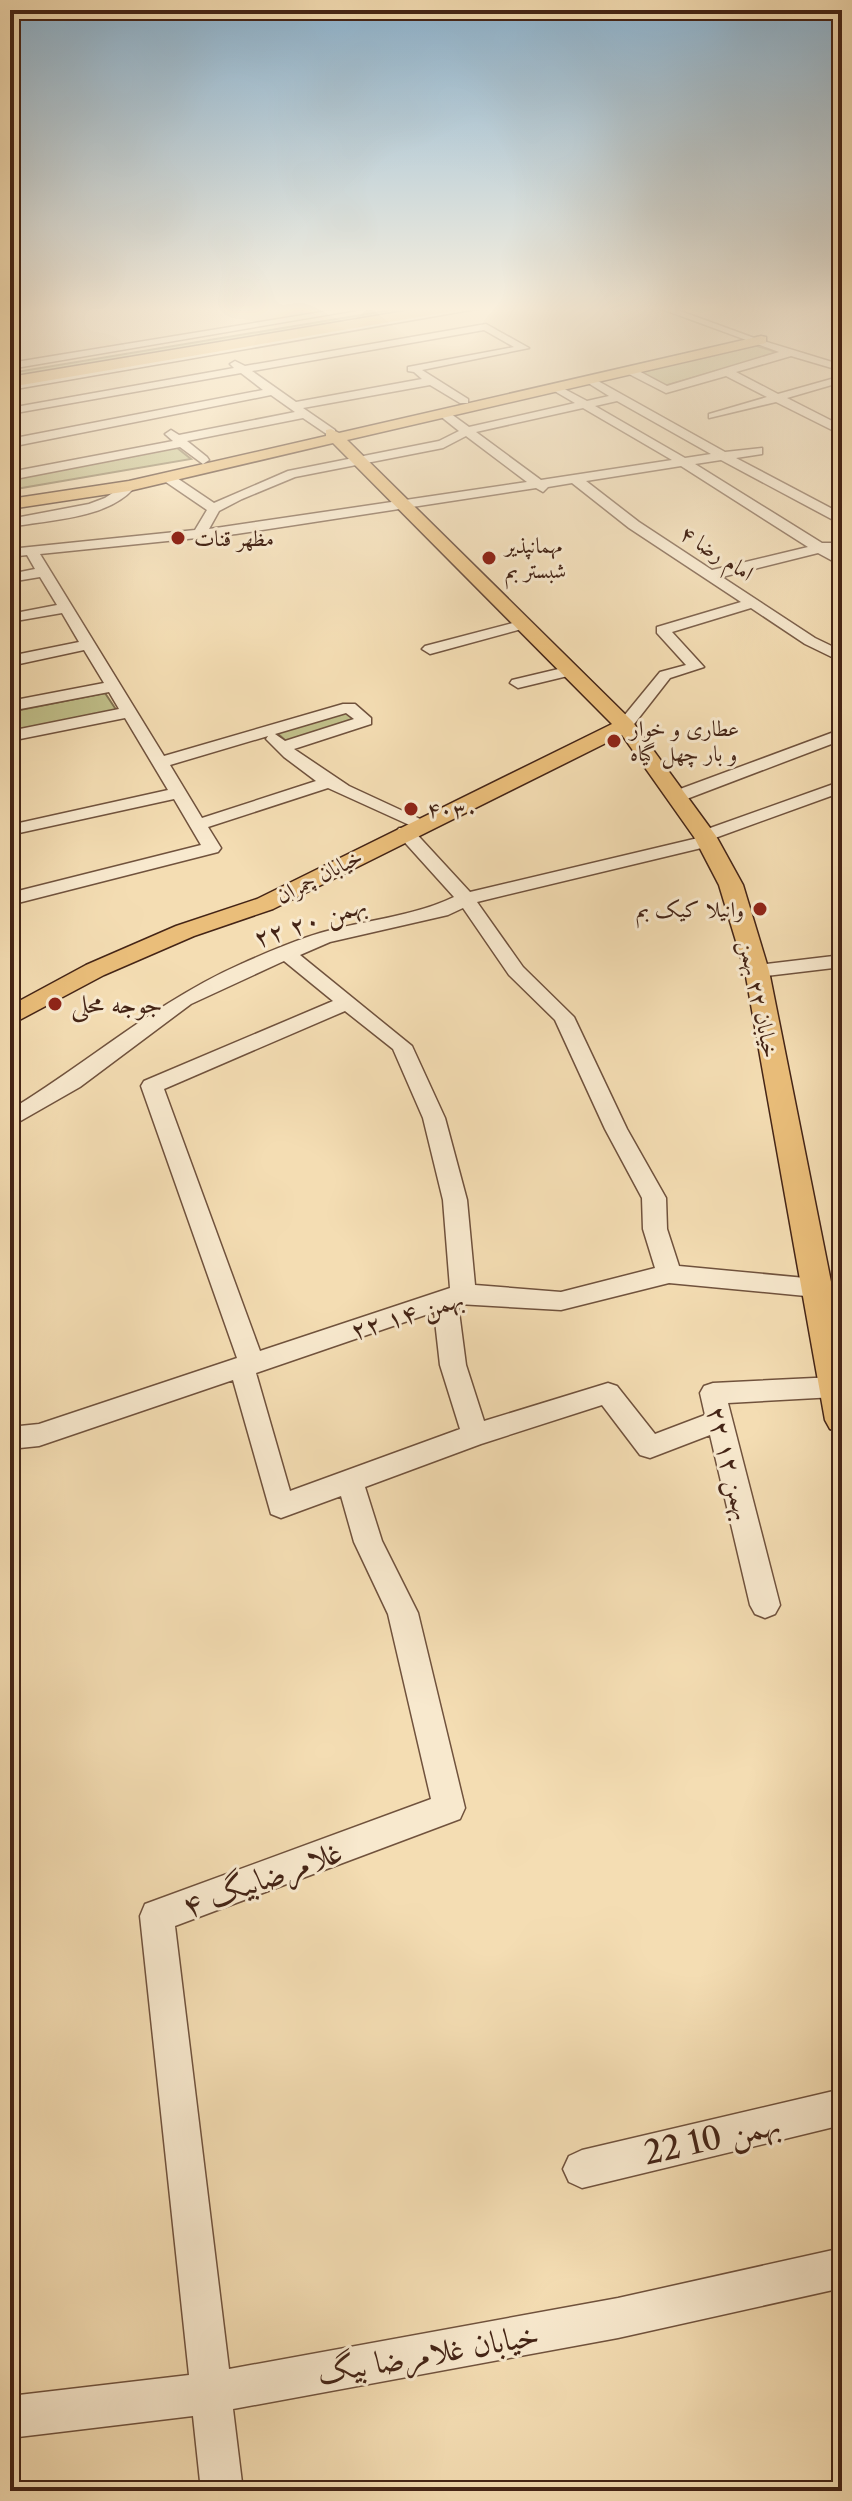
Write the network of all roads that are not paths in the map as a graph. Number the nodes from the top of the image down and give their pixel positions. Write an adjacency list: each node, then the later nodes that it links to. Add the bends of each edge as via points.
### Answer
1 (83, 425): 14 (street)
2 (160, 425): 13 (street)
3 (255, 425): 13 (street)
4 (320, 425): 12 (street)
5 (373, 425): 12 (main road)
6 (385, 425): 12 (main road)
7 (459, 425): 11 (street)
8 (496, 425): 11 (street)
9 (619, 425): 19 (street)
10 (667, 425): 16 (street)
11 (467, 431): 18 (street, via 443,444); 24 (street)
12 (334, 435): 17 (main road); 18 (main road, خیابان ۲۲ بهمن); 21 (main road)
13 (180, 441): 17 (street); 20 (street)
14 (10, 443)
15 (758, 451): 16 (street)
16 (722, 456): 19 (street); 30 (street)
17 (203, 460): 25 (main road)
18 (359, 460): 27 (main road, خیابان ۲۲ بهمن); 28 (street, via 263,484)
19 (683, 462): 22 (street); 37 (street)
20 (10, 476)
21 (167, 477): 23 (main road); 28 (street)
22 (574, 478): 24 (street); 42 (street, امام رضا ۴)
23 (129, 486): 26 (main road); 29 (street, via 113,500)
24 (541, 486): 27 (street)
25 (10, 497)
26 (10, 504)
27 (404, 504): 33 (street); 47 (main road, خیابان ۲۲ بهمن)
28 (214, 509): 33 (street)
29 (56, 513): 31 (street); 32 (street)
30 (842, 519)
31 (10, 523)
32 (67, 524)
33 (200, 533): 36 (street)
34 (79, 534): 36 (street)
35 (842, 542): 37 (street)
36 (90, 544): 38 (street)
37 (820, 549): 40 (street); 42 (street)
38 (31, 551): 39 (street); 41 (street)
39 (10, 553)
40 (842, 562)
41 (44, 572): 43 (street); 45 (street)
42 (711, 575): 44 (street, امام رضا ۴)
43 (10, 578)
44 (753, 603): 50 (street, امام رضا ۴); 57 (street, via 662,630 696,667 665,675)
45 (65, 608): 46 (street); 48 (street)
46 (10, 618)
47 (524, 624): 49 (street); 52 (main road, خیابان ۲۲ بهمن)
48 (88, 645): 51 (street); 54 (street)
49 (430, 649)
50 (842, 657)
51 (10, 661)
52 (571, 671): 53 (street); 57 (main road, خیابان ۲۲ بهمن)
53 (518, 683)
54 (113, 686): 55 (street); 56 (street)
55 (10, 706)
56 (129, 712): 60 (street); 62 (street)
57 (625, 725): 66 (main road, خیابان ۲۲ بهمن); 68 (main road, خیابان چمران)
58 (267, 731): 61 (street); 61 (street, via 349,707 365,721); 62 (street)
59 (842, 734): 66 (street)
60 (10, 736)
61 (282, 747): 63 (street)
62 (160, 763): 65 (street)
63 (330, 782): 67 (street); 68 (street)
64 (842, 786): 70 (street, ۲۲ بهمن ۲۰)
65 (178, 793): 67 (street); 69 (street)
66 (678, 796): 70 (main road, خیابان ۲۲ بهمن)
67 (198, 825): 71 (street, via 212,848)
68 (414, 828): 72 (street); 77 (main road, خیابان چمران, via 265,904 95,970)
69 (10, 830)
70 (706, 838): 72 (street, ۲۲ بهمن ۲۰); 75 (main road, خیابان ۲۲ بهمن, via 731,885)
71 (10, 899)
72 (466, 899): 73 (street, ۲۲ بهمن ۲۰, via 441,911 324,938); 79 (street, via 516,971 564,1017 654,1198 655,1229)
73 (286, 953): 76 (street); 78 (street, ۲۲ بهمن ۲۰, via 184,1000)
74 (842, 961): 75 (street)
75 (757, 971): 80 (main road, خیابان ۲۲ بهمن)
76 (348, 1002): 81 (street, via 402,1046 434,1118 455,1200); 82 (street, via 152,1086)
77 (10, 1017)
78 (10, 1120)
79 (669, 1274): 80 (street, ۲۲ بهمن ۱۴); 81 (street, ۲۲ بهمن ۱۴, via 561,1301)
80 (816, 1288): 83 (main road, خیابان ۲۲ بهمن)
81 (454, 1296): 82 (street, ۲۲ بهمن ۱۴); 86 (street, via 453,1365)
82 (247, 1365): 87 (street, ۲۲ بهمن ۱۴, via 39,1435); 88 (street, via 281,1506)
83 (835, 1387): 84 (street, ۲۲ بهمن ۱۲, via 713,1393); 85 (main road, خیابان ۲۲ بهمن)
84 (720, 1420): 86 (street, via 650,1447 608,1393); 89 (street, ۲۲ بهمن ۱۲)
85 (842, 1420)
86 (475, 1435): 88 (street)
87 (10, 1438)
88 (350, 1481): 93 (street, غلامرضابیگ ۴, via 368,1542 403,1613 449,1808 157,1916)
89 (765, 1605)
90 (842, 2107): 91 (street, 22 بهمن 10)
91 (582, 2169)
92 (842, 2268): 93 (street, خیابان غلامرضا بیگ, via 618,2318)
93 (211, 2393): 94 (street, خیابان غلامرضا بیگ); 95 (street)
94 (10, 2417)
95 (222, 2491)

